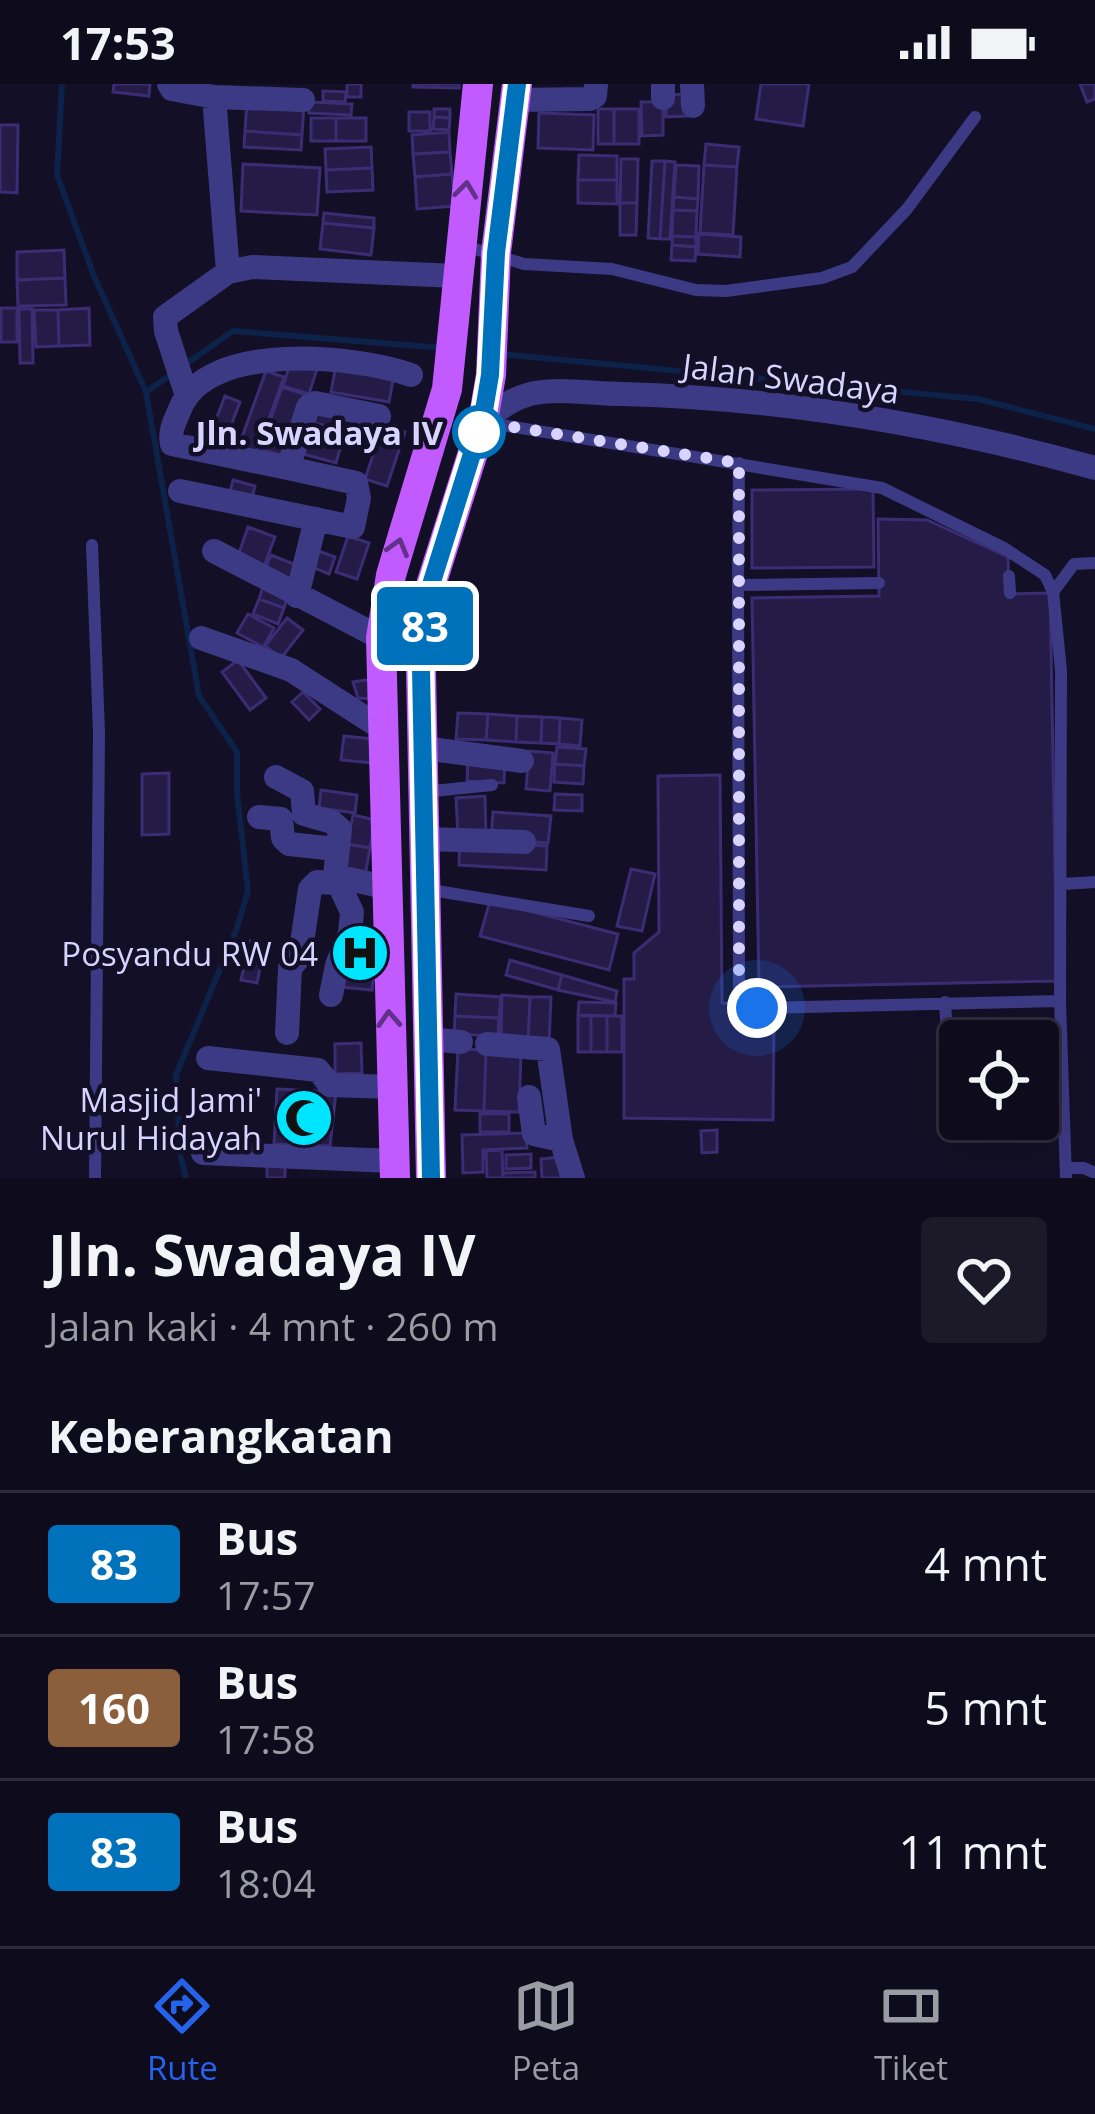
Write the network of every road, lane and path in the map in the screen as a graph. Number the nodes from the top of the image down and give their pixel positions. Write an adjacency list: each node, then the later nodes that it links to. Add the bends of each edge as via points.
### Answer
1 (169, 84): 5 (street)
2 (478, 84): 8 (main road, one-way to 2)
3 (596, 84): 4 (street, via 590,99)
4 (515, 92): 9 (main road)
5 (214, 97): 6 (street); 10 (street)
6 (303, 100)
7 (975, 117): 9 (lane, via 852,267 822,278 696,290)
8 (459, 244): 9 (lane); 11 (main road)
9 (496, 253): 16 (main road)
10 (227, 272): 11 (street, via 252,267); 13 (street, via 168,312 166,332)
11 (455, 286): 15 (main road)
12 (411, 375): 13 (street, via 350,362 255,360)
13 (184, 387): 18 (street, via 172,444)
14 (379, 416): 18 (street, via 315,403)
15 (441, 417): 16 (main road); 32 (main road, one-way to 15, via 395,558)
16 (482, 422): 17 (lane); 19 (street, Jalan Swadaya, via 535,392 678,395 787,404); 34 (main road, via 430,588)
17 (739, 463): 27 (lane); 29 (lane, via 882,488 1004,548 1045,574)
18 (288, 468): 21 (street, via 356,483 352,527)
19 (1095, 468)
20 (180, 491): 21 (street)
21 (316, 519): 30 (street)
22 (92, 545): 67 (lane, via 99,733)
23 (214, 551): 30 (street)
24 (1095, 563): 29 (lane, via 1074,564)
25 (1009, 576): 28 (lane)
26 (879, 583): 27 (lane)
27 (738, 586): 53 (lane, via 739,989 757,1008)
28 (1010, 592)
29 (1053, 592): 45 (lane)
30 (297, 596): 32 (street)
31 (201, 638): 33 (street, via 291,670)
32 (381, 638): 33 (main road)
33 (381, 728): 46 (main road)
34 (423, 748): 35 (street); 38 (main road)
35 (522, 761)
36 (277, 777): 42 (street, via 302,791 304,814 338,825)
37 (492, 785): 38 (lane)
38 (422, 792): 40 (main road)
39 (259, 817): 42 (street, via 281,818 289,844)
40 (424, 839): 41 (street); 47 (main road)
41 (524, 842)
42 (336, 849): 43 (street)
43 (335, 879): 46 (street); 49 (street, via 352,912); 55 (street, via 310,889 300,956 290,968)
44 (1095, 882): 45 (lane)
45 (1063, 884): 52 (lane)
46 (385, 887): 50 (main road)
47 (425, 889): 48 (lane); 56 (main road)
48 (589, 916)
49 (337, 965): 50 (street); 51 (street)
50 (387, 970): 60 (main road, one-way to 50)
51 (331, 995)
52 (1060, 1001): 53 (lane); 65 (lane)
53 (945, 1002): 54 (lane)
54 (946, 1020)
55 (287, 1033)
56 (428, 1039): 57 (street); 68 (main road)
57 (461, 1042)
58 (487, 1045): 62 (street, via 548,1049)
59 (208, 1058): 60 (street, via 318,1070 330,1085)
60 (392, 1087): 64 (main road)
61 (529, 1097): 62 (street, via 534,1134)
62 (561, 1140): 69 (street)
63 (203, 1153): 64 (street)
64 (395, 1170)
65 (1066, 1173): 66 (lane)
66 (1095, 1174)
67 (94, 1178)
68 (431, 1178)
69 (573, 1178)

